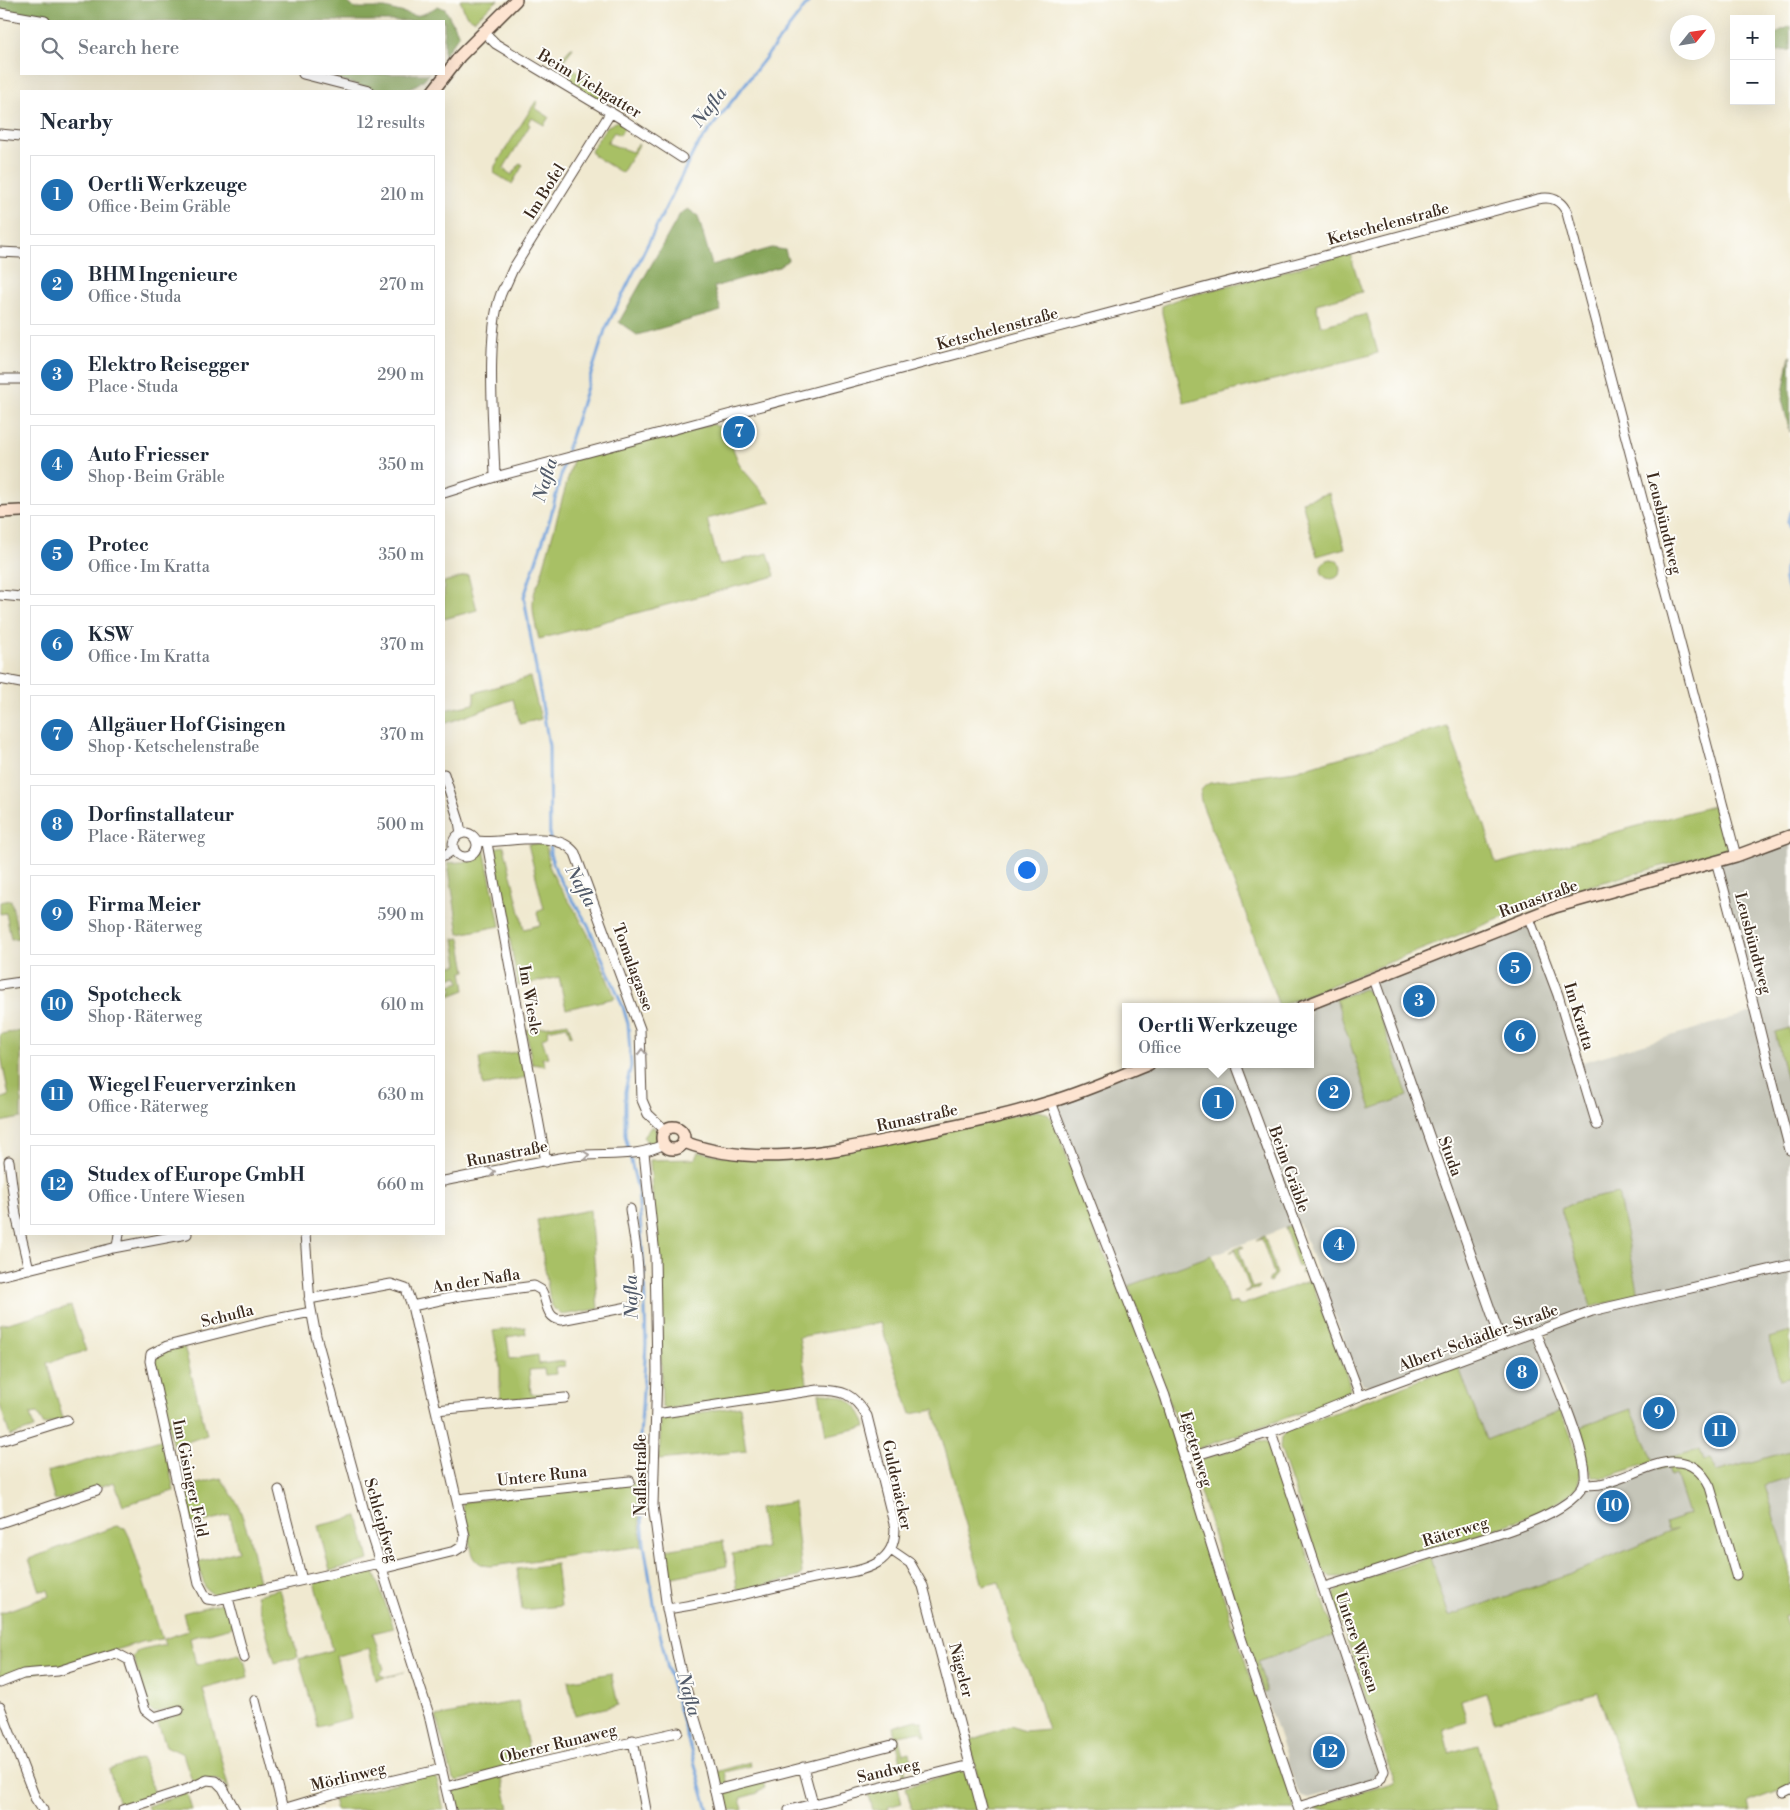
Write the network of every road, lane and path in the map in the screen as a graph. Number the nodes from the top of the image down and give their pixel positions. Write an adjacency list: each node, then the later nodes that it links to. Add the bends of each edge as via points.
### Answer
1 (516, 0): 4 (street)
2 (0, 13): 3 (street)
3 (39, 20)
4 (481, 34): 7 (street); 8 (street, Beim Viehgatter)
5 (307, 75): 6 (street)
6 (366, 90)
7 (434, 90)
8 (611, 112): 11 (street, Beim Viehgatter); 17 (street, Im Bofel, via 504,288 492,356)
9 (0, 134): 10 (street)
10 (20, 136)
11 (682, 158)
12 (1558, 201): 17 (street, Ketschelenstraße, via 1547,197 1538,199); 32 (street, Leusbündtweg, via 1565,207 1571,226)
13 (0, 252): 14 (street)
14 (20, 253)
15 (0, 379): 16 (street)
16 (20, 379)
17 (495, 478): 18 (street, Ketschelenstraße)
18 (445, 494)
19 (20, 511): 20 (street)
20 (0, 512)
21 (0, 595): 22 (street)
22 (20, 596)
23 (0, 679): 24 (street)
24 (20, 683)
25 (445, 777): 26 (street)
26 (461, 834): 28 (street, via 472,836); 30 (street)
27 (1790, 836): 32 (street, Runastraße)
28 (476, 841): 29 (street, Tomalagasse); 30 (street, via 475,852 470,856 459,855)
29 (488, 843): 44 (street, Tomalagasse, one-way to 29, via 648,1114 643,1104 640,1028 579,862 570,847 538,839); 50 (street, Im Wiesle)
30 (454, 849): 31 (street)
31 (445, 855)
32 (1736, 856): 33 (street, Runastraße)
33 (1716, 862): 34 (street, Runastraße, via 1596,894); 42 (street, Leusbündtweg)
34 (1529, 918): 35 (street, Runastraße); 43 (street, Im Kratta, via 1558,995)
35 (1374, 979): 38 (street, Runastraße); 66 (street, Studa)
36 (20, 982): 37 (street)
37 (0, 985)
38 (1312, 1003)
39 (1140, 1068): 41 (street, Runastraße)
40 (1237, 1068): 68 (street, Beim Gräble)
41 (1051, 1102): 45 (street, Runastraße, via 952,1127 849,1148 798,1154 729,1154); 75 (street, Egetenweg, via 1144,1340)
42 (1787, 1123): 47 (street, Leusbündtweg)
43 (1597, 1125)
44 (665, 1130): 45 (street, via 679,1128 684,1134); 46 (street)
45 (684, 1142): 46 (street, Runastraße, via 673,1150)
46 (664, 1144): 48 (street, Runastraße)
47 (1790, 1150)
48 (644, 1153): 50 (street, Runastraße, one-way to 48, via 599,1153); 71 (street, Naflastraße, via 655,1255)
49 (9, 1161): 53 (street)
50 (546, 1162): 51 (street, Runastraße, one-way to 50)
51 (445, 1181)
52 (630, 1209): 63 (street, An der Nafla, via 637,1276 633,1306 555,1320 549,1315 541,1290 534,1286)
53 (20, 1232)
54 (21, 1235): 60 (street)
55 (119, 1235): 58 (street)
56 (181, 1235): 58 (street)
57 (305, 1235): 62 (street, Schleipfweg)
58 (117, 1247): 60 (street)
59 (1790, 1265): 65 (street, Albert-Schädler-Straße, via 1606,1307)
60 (29, 1269): 61 (street)
61 (0, 1276)
62 (310, 1299): 63 (street, via 391,1284 406,1289); 64 (street, Schleipfweg)
63 (412, 1306): 70 (street)
64 (311, 1312): 67 (street, Schufla, via 167,1346); 83 (street, Schleipfweg)
65 (1535, 1332): 66 (street, Albert-Schädler-Straße); 77 (street, via 1574,1432 1584,1468)
66 (1502, 1343): 68 (street, Albert-Schädler-Straße)
67 (151, 1354): 87 (street, Im Gisinger Feld, via 199,1584 207,1599)
68 (1360, 1396): 73 (street, Albert-Schädler-Straße)
69 (565, 1398): 70 (street)
70 (436, 1410): 80 (street)
71 (656, 1414): 82 (street, Guldenäcker, via 817,1390 846,1393 858,1402 867,1416 895,1528); 88 (street, Naflastraße, via 653,1505)
72 (67, 1420): 74 (street)
73 (1271, 1432): 75 (street, Albert-Schädler-Straße); 86 (street, Untere Wiesen)
74 (0, 1441)
75 (1184, 1459): 104 (street, Egetenweg)
76 (630, 1481): 80 (street, Untere Runa)
77 (1584, 1484): 84 (street, via 1597,1484 1653,1465 1691,1465 1704,1476 1710,1487); 86 (street, Räterweg, via 1570,1500 1525,1524)
78 (97, 1490): 81 (street)
79 (279, 1490): 85 (street)
80 (457, 1499): 83 (street, via 465,1536 463,1546 455,1551)
81 (0, 1523)
82 (891, 1550): 88 (street, Guldenäcker, via 870,1567 731,1599); 98 (street, Nägeler, via 910,1563 923,1586)
83 (380, 1566): 85 (street); 100 (street, Schleipfweg, via 429,1715)
84 (1736, 1575)
85 (302, 1580): 87 (street)
86 (1324, 1588): 104 (street, Untere Wiesen, via 1384,1770 1374,1784)
87 (228, 1598): 89 (street)
88 (667, 1609): 102 (street, Naflastraße, via 680,1668)
89 (244, 1658)
90 (0, 1683): 93 (street, via 23,1674 58,1671 116,1653 129,1660 149,1715 154,1717)
91 (255, 1700): 108 (street, Mörlinweg)
92 (0, 1707): 94 (street)
93 (180, 1710)
94 (3, 1725): 105 (street)
95 (678, 1732): 96 (street, Oberer Runaweg)
96 (633, 1740): 101 (street, Oberer Runaweg); 110 (street)
97 (892, 1745): 99 (street)
98 (971, 1766): 103 (street, Sandweg); 113 (street, Nägeler)
99 (803, 1767): 102 (street); 103 (street)
100 (442, 1769): 101 (street, Schleipfweg); 108 (street, Mörlinweg, via 333,1794)
101 (446, 1787): 109 (street, Schleipfweg)
102 (715, 1790): 111 (street, Naflastraße)
103 (812, 1804): 112 (street, Sandweg)
104 (1298, 1808)
105 (43, 1810)
106 (123, 1810): 107 (street, via 206,1780 216,1781 223,1788)
107 (235, 1810)
108 (281, 1810)
109 (451, 1810)
110 (646, 1810)
111 (719, 1810)
112 (789, 1810)
113 (982, 1810)

